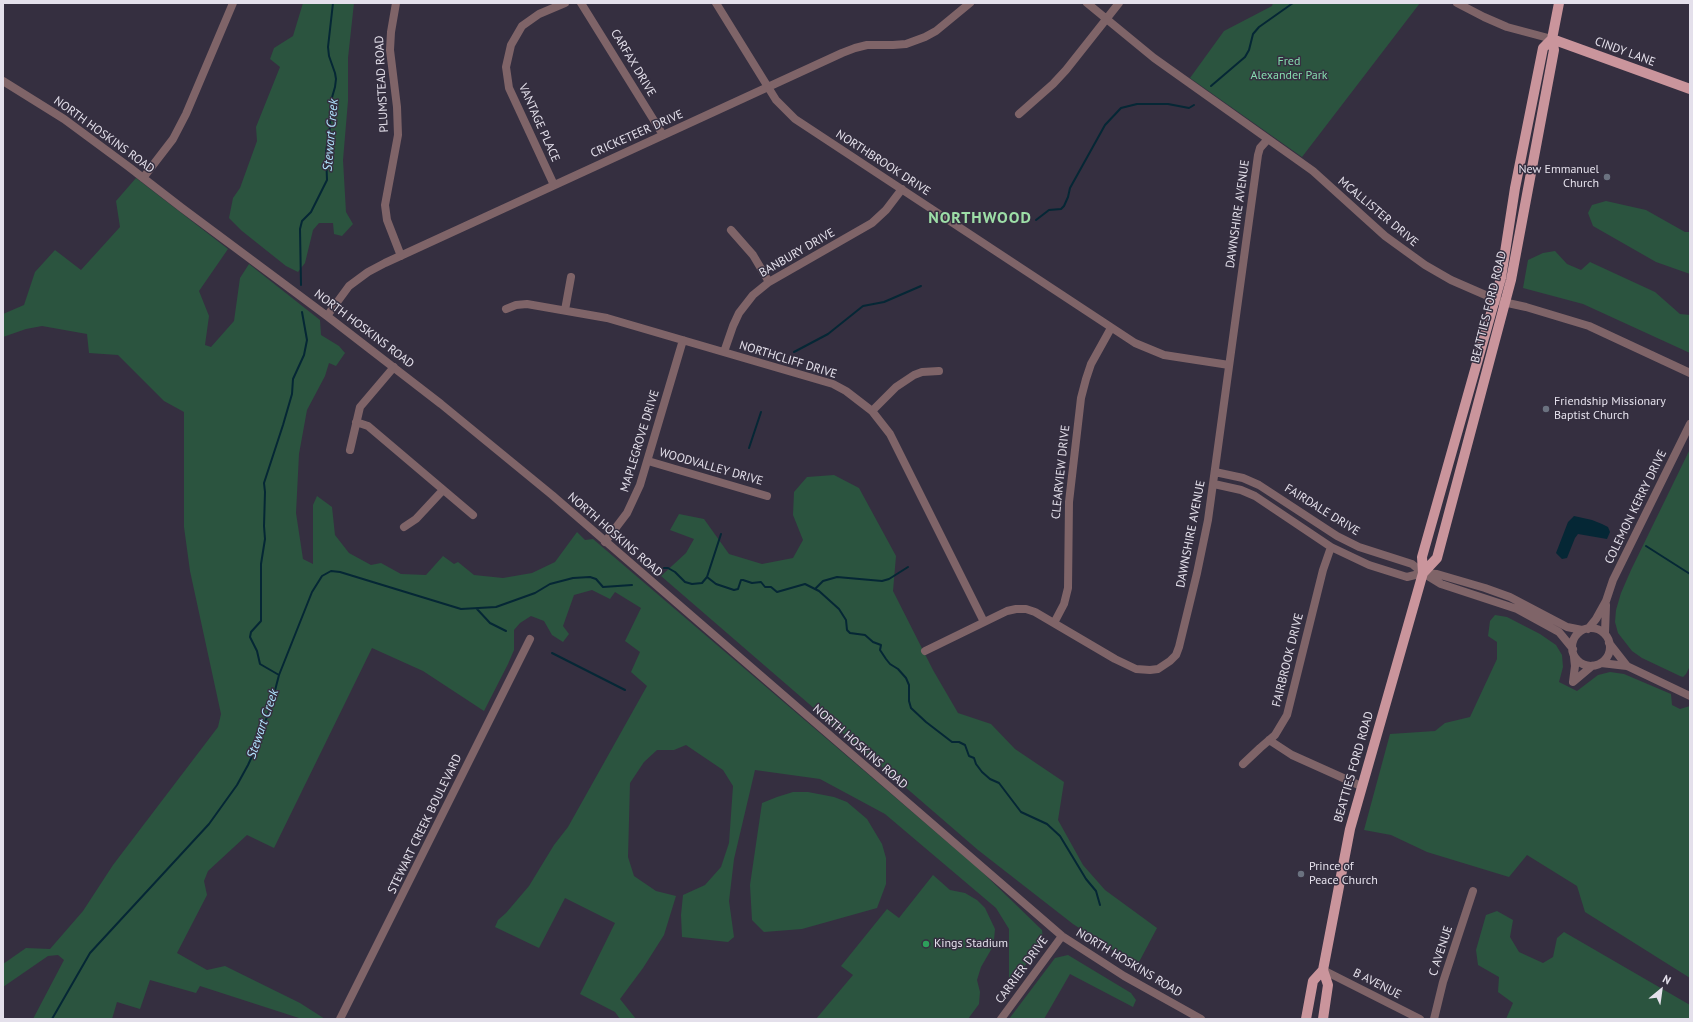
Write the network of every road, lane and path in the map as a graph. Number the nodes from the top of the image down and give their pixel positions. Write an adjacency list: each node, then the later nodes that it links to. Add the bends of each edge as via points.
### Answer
1 (233, 3): 19 (street, via 186,114 173,139)
2 (396, 3): 23 (street, PLUMSTEAD ROAD, via 390,50 398,135 385,205 387,220)
3 (565, 3): 20 (street, VANTAGE PLACE, via 539,14 522,26 511,45 506,67 509,88)
4 (581, 3): 17 (street, CARFAX DRIVE)
5 (716, 3): 14 (street, NORTHBROOK DRIVE)
6 (970, 3): 14 (street, CRICKETEER DRIVE, via 925,37 906,44 867,45 855,48)
7 (1087, 3): 11 (street, MCALLISTER DRIVE)
8 (1119, 3): 11 (street)
9 (1458, 3): 12 (street, via 1508,27)
10 (1559, 3): 12 (main road, BEATTIES FORD ROAD)
11 (1106, 18): 16 (street, via 1066,70); 18 (street, MCALLISTER DRIVE, via 1154,58)
12 (1552, 39): 15 (main road, CINDY LANE); 26 (main road, BEATTIES FORD ROAD, via 1543,48 1515,188 1501,278); 27 (main road, BEATTIES FORD ROAD, via 1554,50 1511,280)
13 (3, 81): 19 (street, NORTH HOSKINS ROAD, via 64,119)
14 (767, 88): 17 (street, CRICKETEER DRIVE); 21 (street, NORTHBROOK DRIVE, via 795,119)
15 (1690, 89)
16 (1019, 114)
17 (663, 136): 20 (street, CRICKETEER DRIVE)
18 (1268, 139): 26 (street, MCALLISTER DRIVE, via 1312,171 1408,254 1446,277); 34 (street, DAWNSHIRE AVENUE, via 1260,148 1258,155)
19 (143, 178): 30 (street, NORTH HOSKINS ROAD)
20 (554, 185): 23 (street, CRICKETEER DRIVE)
21 (902, 189): 25 (street, BANBURY DRIVE, via 872,223); 31 (street, NORTHBROOK DRIVE)
22 (731, 230): 25 (street, via 753,255)
23 (402, 256): 30 (street, CRICKETEER DRIVE, via 360,277 340,297)
24 (570, 277): 29 (street)
25 (769, 282): 33 (street, BANBURY DRIVE, via 753,295 739,313)
26 (1494, 300): 27 (street, MCALLISTER DRIVE); 55 (main road, BEATTIES FORD ROAD, via 1422,557)
27 (1504, 302): 37 (street, MCALLISTER DRIVE, via 1589,326); 55 (main road, BEATTIES FORD ROAD, via 1437,558)
28 (506, 310): 29 (street, NORTHCLIFF DRIVE, via 526,304)
29 (565, 310): 32 (street, NORTHCLIFF DRIVE, via 607,318)
30 (327, 316): 35 (street, NORTH HOSKINS ROAD)
31 (1111, 328): 34 (street, NORTHBROOK DRIVE, via 1142,347 1164,355); 58 (street, CLEARVIEW DRIVE, via 1091,364 1081,398 1068,502 1068,588 1064,604)
32 (683, 340): 33 (street, NORTHCLIFF DRIVE); 42 (street, MAPLEGROVE DRIVE)
33 (724, 352): 38 (street, NORTHCLIFF DRIVE, via 833,384)
34 (1229, 365): 43 (street, DAWNSHIRE AVENUE)
35 (394, 367): 39 (street, via 360,407); 51 (street, NORTH HOSKINS ROAD)
36 (939, 371): 38 (street, via 914,375 896,387)
37 (1690, 374)
38 (872, 411): 57 (street, NORTHCLIFF DRIVE, via 890,434)
39 (356, 422): 41 (street); 45 (street, via 368,426)
40 (1690, 424): 56 (street, COLEMON KERRY DRIVE)
41 (350, 450)
42 (648, 461): 46 (street, WOODVALLEY DRIVE); 51 (street, MAPLEGROVE DRIVE, via 634,501)
43 (1215, 472): 44 (street, DAWNSHIRE AVENUE); 47 (street, FAIRDALE DRIVE, via 1243,478 1260,485)
44 (1214, 484): 49 (street, FAIRDALE DRIVE, via 1255,496); 58 (street, DAWNSHIRE AVENUE, via 1179,648 1170,661 1154,670 1136,669)
45 (443, 490): 48 (street); 50 (street, via 416,518)
46 (767, 496)
47 (1297, 510): 49 (street); 52 (street, FAIRDALE DRIVE)
48 (473, 515)
49 (1290, 520): 53 (street, FAIRDALE DRIVE)
50 (404, 526)
51 (606, 542): 73 (street, NORTH HOSKINS ROAD)
52 (1349, 542): 54 (street); 55 (street, FAIRDALE DRIVE, via 1382,556 1412,564)
53 (1331, 547): 54 (street, FAIRDALE DRIVE); 69 (street, FAIRBROOK DRIVE, via 1287,715 1279,731)
54 (1344, 554): 55 (street, FAIRDALE DRIVE, via 1407,577)
55 (1423, 573): 59 (street, via 1437,574 1510,597 1567,627); 64 (street, via 1441,584 1517,609 1559,632); 71 (main road, BEATTIES FORD ROAD)
56 (1606, 601): 59 (street, COLEMON KERRY DRIVE, via 1596,619); 60 (street, COLEMON KERRY DRIVE)
57 (984, 622): 58 (street, DAWNSHIRE AVENUE, via 1007,611 1026,609); 63 (street, DAWNSHIRE AVENUE)
58 (1054, 623)
59 (1585, 629): 60 (street, via 1594,628); 64 (street, via 1574,639)
60 (1605, 633): 62 (street)
61 (530, 639): 75 (street, STEWART CREEK BOULEVARD)
62 (1609, 643): 65 (street, via 1608,654); 67 (street)
63 (925, 651)
64 (1574, 653): 66 (street, via 1583,664); 66 (street, via 1574,682)
65 (1601, 663): 66 (street); 67 (street)
66 (1592, 666)
67 (1627, 666): 68 (street)
68 (1689, 693)
69 (1269, 740): 70 (street, FAIRBROOK DRIVE); 71 (street, via 1292,755)
70 (1243, 764)
71 (1361, 786): 74 (main road, BEATTIES FORD ROAD, via 1341,872)
72 (1473, 891): 81 (street, C AVENUE, via 1443,982)
73 (1062, 936): 76 (street, CARRIER DRIVE); 77 (street, NORTH HOSKINS ROAD, via 1118,972)
74 (1323, 970): 78 (main road, BEATTIES FORD ROAD, via 1313,981); 79 (main road, BEATTIES FORD ROAD, via 1328,985); 80 (street, B AVENUE)
75 (340, 1019)
76 (1001, 1019)
77 (1201, 1019)
78 (1306, 1019)
79 (1323, 1019)
80 (1420, 1019)
81 (1434, 1019)

